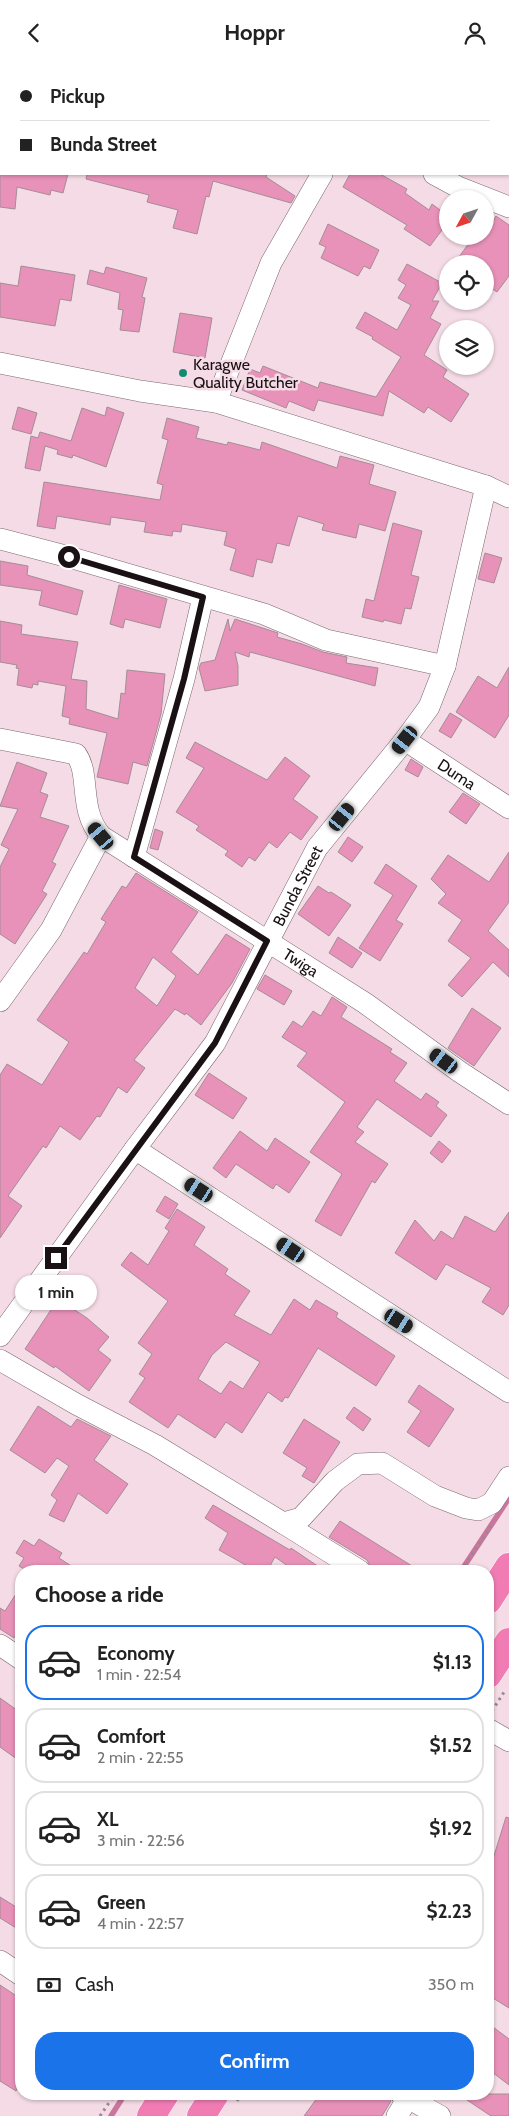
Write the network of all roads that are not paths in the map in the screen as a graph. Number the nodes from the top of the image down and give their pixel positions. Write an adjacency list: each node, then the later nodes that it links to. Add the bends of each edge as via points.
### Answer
1 (321, 175): 5 (street, via 271,263)
2 (436, 175): 3 (street)
3 (509, 207)
4 (0, 363): 5 (street, via 140,391)
5 (216, 402): 6 (street)
6 (486, 486): 7 (street); 10 (street, Bunda Street)
7 (509, 497)
8 (0, 539): 9 (street)
9 (203, 597): 10 (street, via 264,614 326,640); 15 (street, via 184,679)
10 (445, 665): 12 (street, Bunda Street, via 429,707)
11 (0, 739): 14 (street, Twiga, via 76,754 80,760 92,826)
12 (405, 740): 13 (street, Duma); 16 (street, Bunda Street, via 318,848)
13 (509, 809)
14 (101, 836): 15 (street, Twiga); 17 (street, via 51,931)
15 (134, 857): 16 (street, Twiga)
16 (267, 941): 18 (street, Twiga, via 365,1003); 19 (street, Bunda Street, via 215,1043)
17 (0, 1001)
18 (509, 1104)
19 (136, 1149): 20 (street, Bunda Street); 22 (street)
20 (0, 1336)
21 (0, 1360): 24 (street, via 155,1445)
22 (509, 1392)
23 (509, 1477): 24 (street, via 492,1503 478,1510 435,1496 382,1463 358,1464 334,1481 301,1518)
24 (282, 1523): 25 (street)
25 (350, 1565)
26 (509, 1567): 27 (highway)
27 (494, 1591)
28 (509, 1642): 31 (highway)
29 (0, 1645): 30 (street)
30 (15, 1655)
31 (494, 1665)
32 (494, 1732): 33 (street)
33 (509, 1741)
34 (0, 1961): 35 (street)
35 (15, 1971)
36 (161, 2100): 40 (highway)
37 (211, 2100): 41 (highway)
38 (403, 2100): 42 (street)
39 (411, 2100): 43 (street)
40 (151, 2116)
41 (201, 2116)
42 (397, 2116)
43 (440, 2116)

